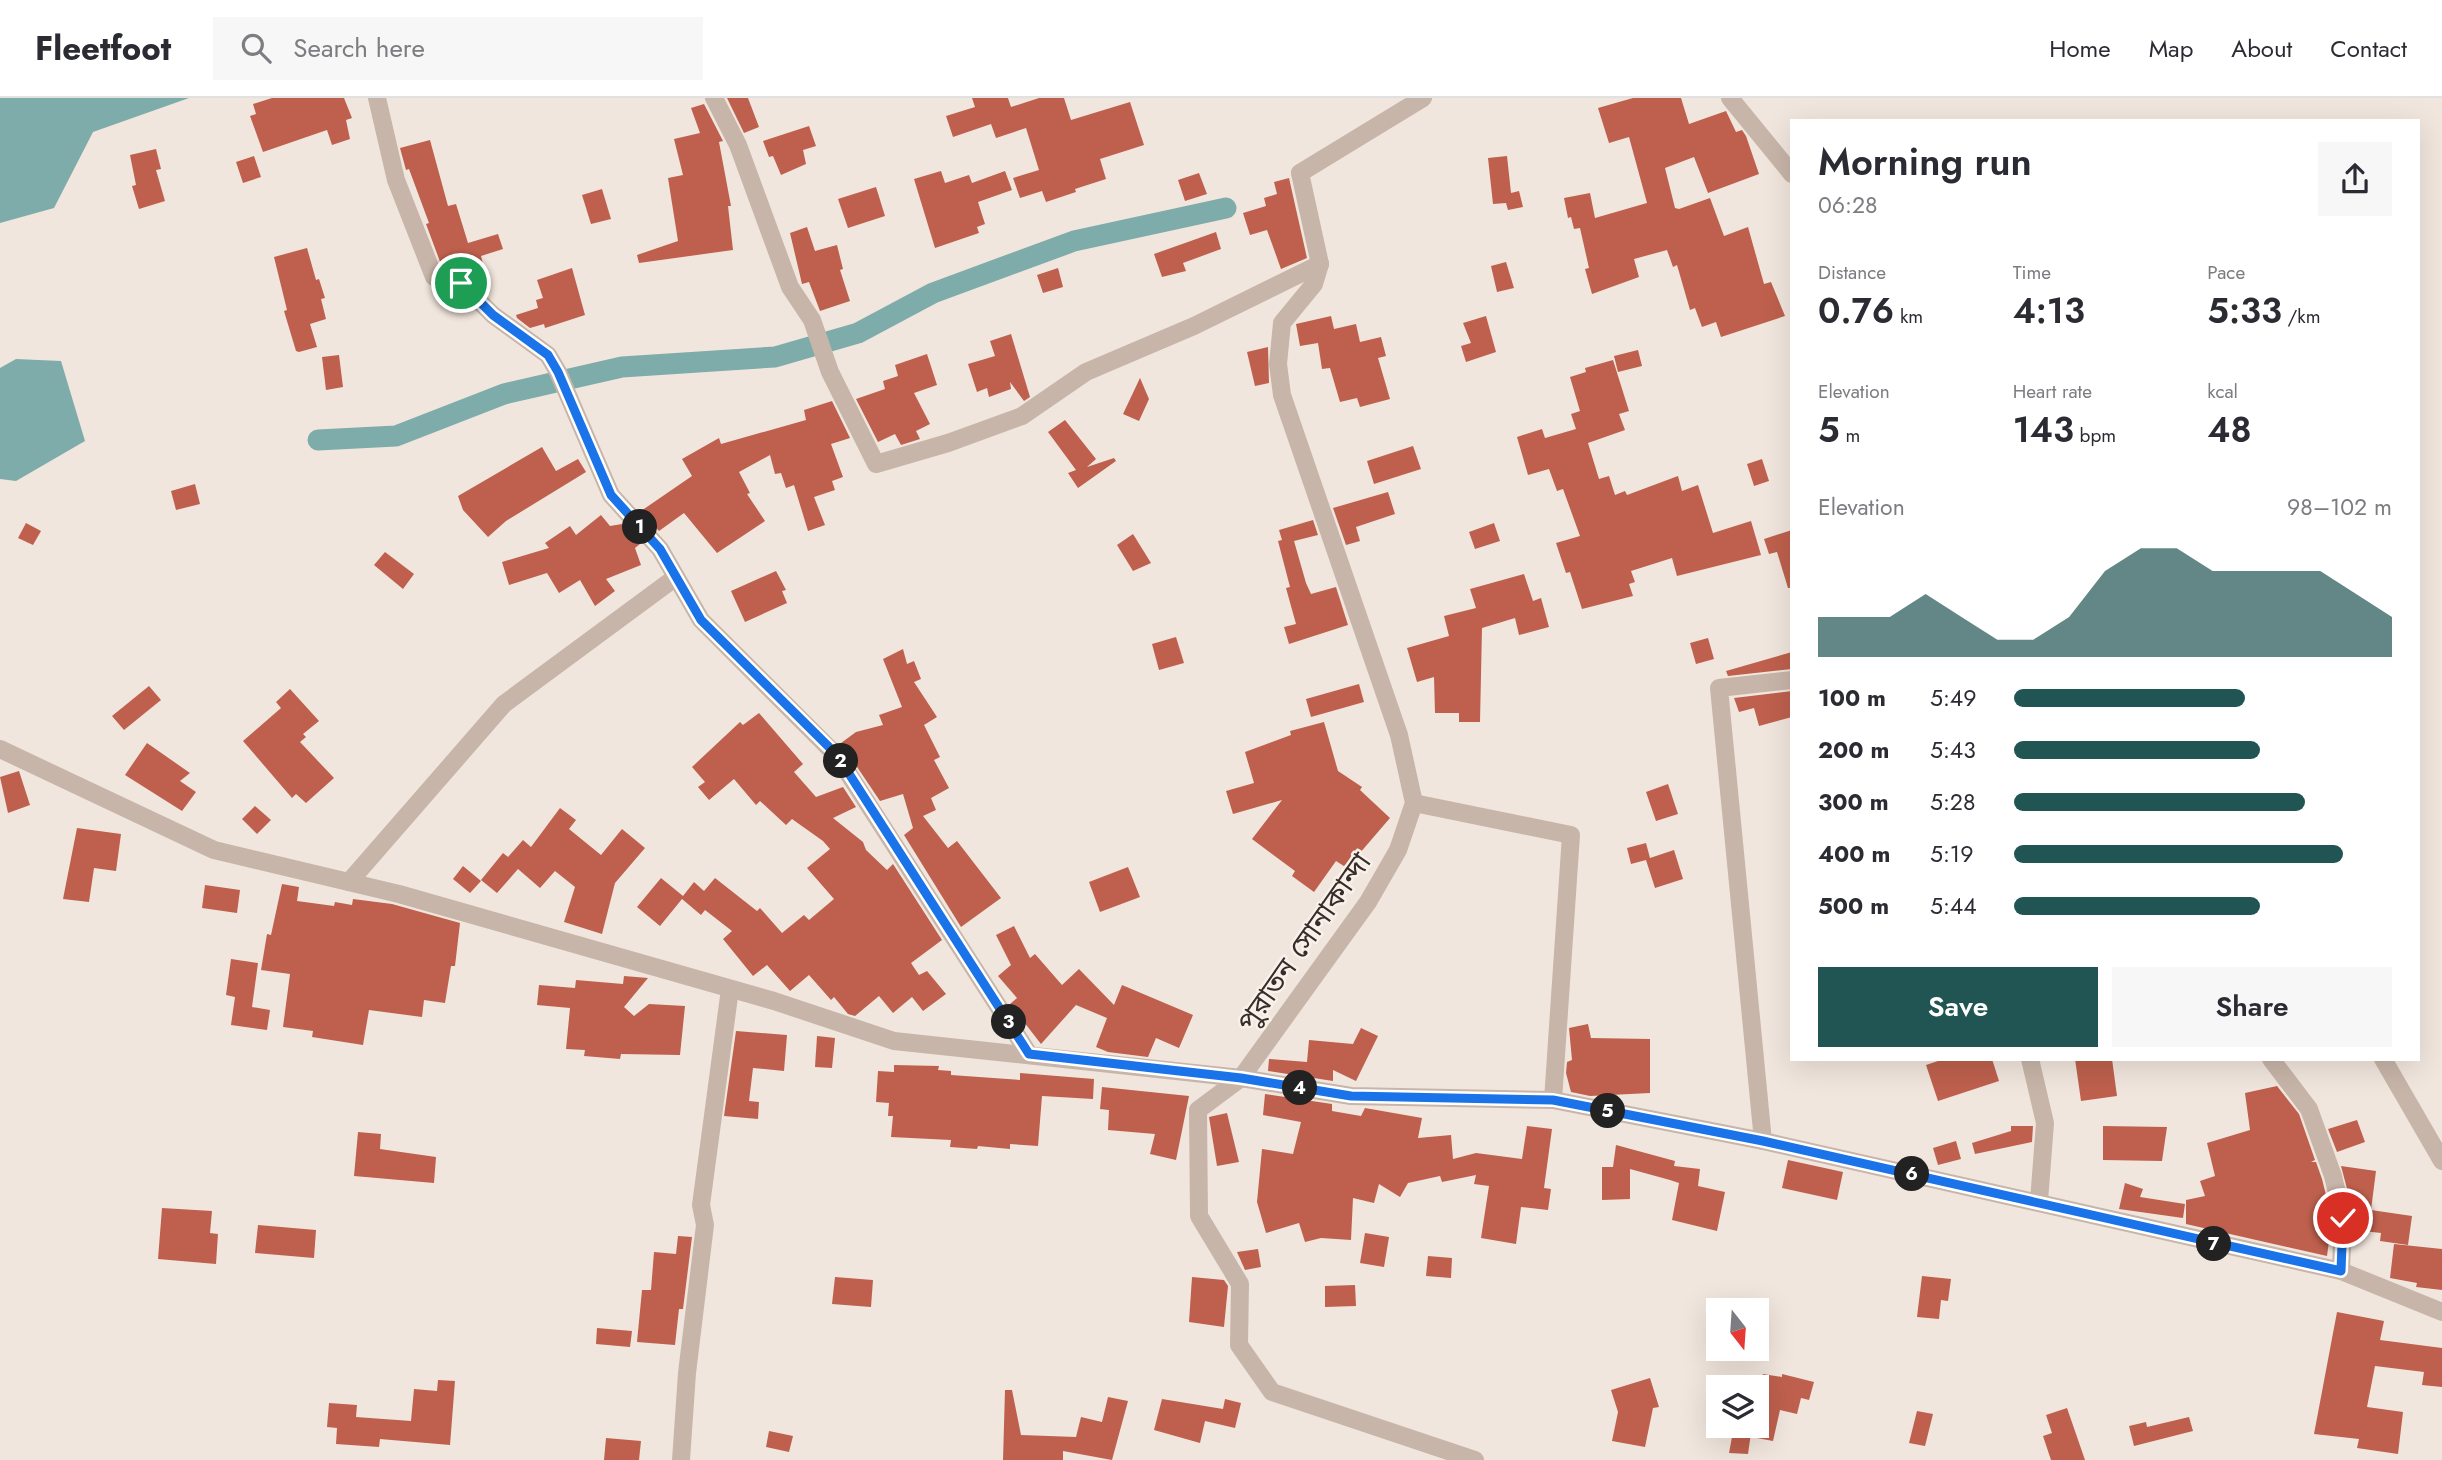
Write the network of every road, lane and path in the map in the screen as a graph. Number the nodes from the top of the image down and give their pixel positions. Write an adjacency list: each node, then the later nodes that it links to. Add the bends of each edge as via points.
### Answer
1 (377, 98): 7 (street, via 396,180 433,277 461,283 493,315 548,355 611,495 660,549)
2 (714, 98): 6 (street, via 738,145 790,287 812,320 830,372 876,464 1021,416 1086,372)
3 (1423, 98): 6 (street, via 1300,173)
4 (1730, 98): 5 (street)
5 (1790, 172)
6 (1321, 264): 10 (street, via 1314,284 1282,323 1278,355 1282,395 1399,735)
7 (676, 577): 11 (street, via 503,704); 13 (street, via 701,620 837,755)
8 (1790, 680): 19 (street, via 1718,688)
9 (0, 749): 11 (street, via 214,850)
10 (1414, 803): 17 (street, পুরাতন সোনাকান্দা, via 1398,850 1368,902); 18 (street, via 1571,835)
11 (349, 882): 12 (street)
12 (730, 989): 13 (street, via 894,1041); 24 (street, via 701,1205 705,1225)
13 (1029, 1054): 17 (street)
14 (2030, 1061): 21 (street, via 2045,1123)
15 (2272, 1061): 22 (street, via 2309,1110 2333,1177 2343,1218)
16 (2385, 1061): 20 (street)
17 (1241, 1078): 18 (street, via 1351,1096); 25 (street, পুরাতন সোনাকান্দা, via 1198,1110 1199,1216 1240,1284 1239,1345 1272,1392)
18 (1553, 1100): 19 (street)
19 (1763, 1141): 21 (street)
20 (2442, 1161)
21 (2039, 1201): 22 (street)
22 (2341, 1271): 23 (street)
23 (2442, 1312)
24 (681, 1460)
25 (1475, 1460)

